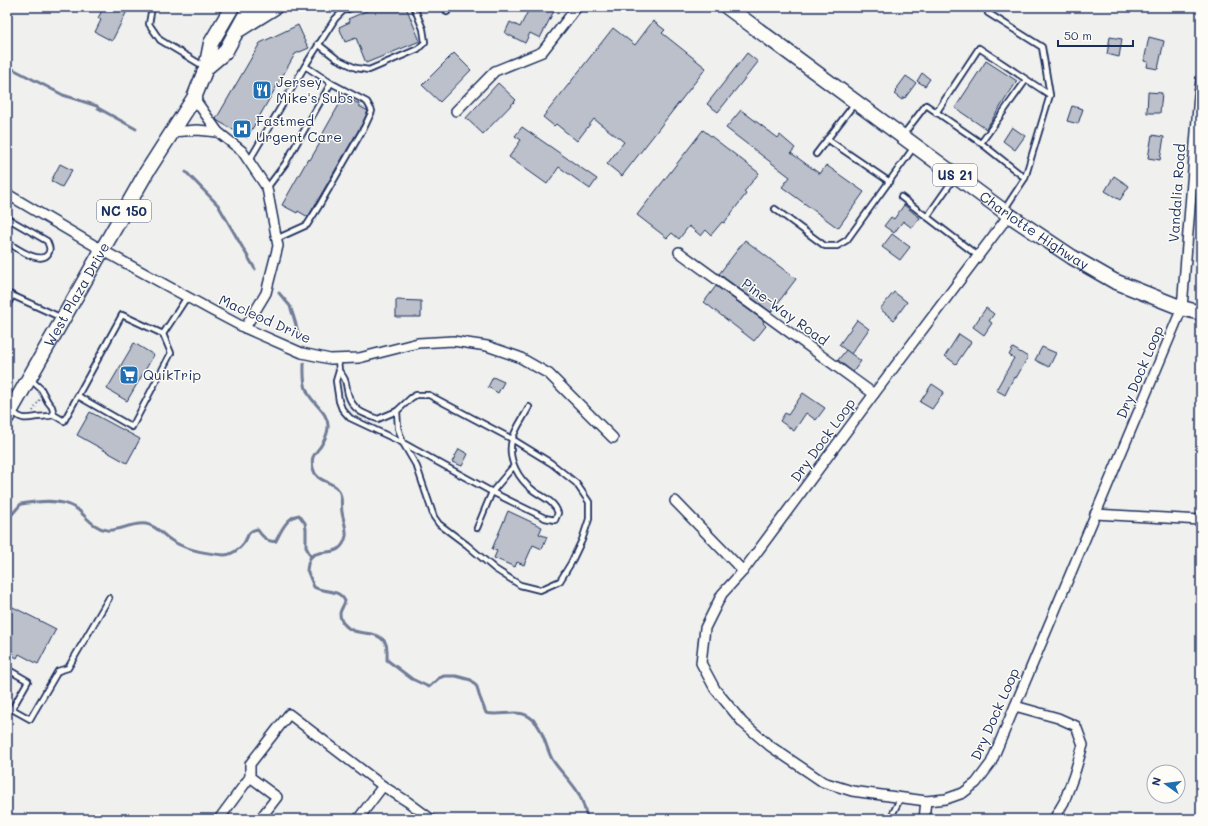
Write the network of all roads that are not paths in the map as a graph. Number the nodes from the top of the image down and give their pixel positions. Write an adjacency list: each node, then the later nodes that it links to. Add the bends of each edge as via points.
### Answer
1 (152, 7): 15 (lane, via 149,24 160,40)
2 (223, 7): 11 (main road)
3 (232, 7): 11 (main road, West Plaza Drive / NC 150)
4 (250, 7): 12 (main road, West Plaza Drive / NC 150)
5 (275, 7): 12 (main road)
6 (354, 7): 13 (lane, via 343,11 335,19)
7 (414, 7): 13 (lane, via 425,42 418,49 369,70 356,68 337,59)
8 (577, 7): 22 (street, via 542,52 495,71)
9 (727, 7): 21 (main road, Charlotte Highway / US 21)
10 (988, 13): 19 (lane, via 1042,47)
11 (221, 26): 15 (main road, West Plaza Drive / NC 150, via 211,43)
12 (236, 32): 15 (main road, West Plaza Drive / NC 150, via 225,52)
13 (318, 44): 14 (lane)
14 (305, 66): 18 (lane); 31 (lane)
15 (206, 68): 20 (main road, West Plaza Drive / NC 150)
16 (1026, 80): 19 (lane); 23 (lane, via 979,48); 28 (lane)
17 (1201, 80): 51 (street, Vandalia Road)
18 (331, 83): 35 (lane, via 285,164); 42 (lane, via 367,102 372,111 307,225)
19 (1050, 95): 33 (lane)
20 (194, 98): 24 (main road, West Plaza Drive / NC 150); 25 (street)
21 (856, 102): 26 (main road, Charlotte Highway / US 21); 27 (lane)
22 (456, 112)
23 (936, 112): 26 (lane, via 926,105); 28 (lane)
24 (172, 132): 25 (street); 44 (main road, West Plaza Drive / NC 150)
25 (218, 132): 31 (street, via 242,151)
26 (902, 136): 29 (main road, Charlotte Highway / US 21)
27 (827, 139): 30 (lane); 34 (lane)
28 (981, 143): 33 (lane)
29 (915, 146): 32 (main road, Charlotte Highway / US 21); 34 (lane)
30 (816, 154)
31 (249, 161): 35 (street)
32 (956, 176): 39 (main road, Charlotte Highway / US 21); 40 (lane)
33 (1025, 178): 39 (lane)
34 (890, 182): 38 (lane, via 847,240 837,246 825,246)
35 (267, 188): 42 (street)
36 (7, 194): 44 (street, Macleod Drive)
37 (901, 197): 40 (lane)
38 (775, 209)
39 (1007, 213): 46 (street, Dry Dock Loop); 51 (main road, Charlotte Highway / US 21, via 1072,257 1114,281)
40 (927, 217): 46 (lane)
41 (7, 218): 43 (lane, via 47,241 50,248 44,258 40,258 25,253)
42 (276, 239): 54 (street, via 278,246 266,293)
43 (7, 242)
44 (102, 250): 49 (street, Macleod Drive); 53 (main road, West Plaza Drive / NC 150)
45 (679, 252): 59 (street, Pine-Way Road)
46 (978, 256): 59 (street, Dry Dock Loop)
47 (7, 293): 48 (lane)
48 (12, 296): 50 (lane); 53 (lane)
49 (187, 297): 54 (street, Macleod Drive); 55 (lane)
50 (7, 306)
51 (1182, 308): 52 (main road, Charlotte Highway / US 21); 71 (street, Dry Dock Loop)
52 (1201, 314)
53 (63, 319): 58 (main road, West Plaza Drive / NC 150)
54 (245, 328): 56 (street, Macleod Drive, via 302,353 330,359)
55 (163, 334): 60 (lane, via 122,315); 60 (lane, via 171,353 132,426)
56 (338, 358): 57 (lane); 65 (street, Macleod Drive, via 359,358 418,343 453,341 487,346 519,357 549,374)
57 (339, 371): 62 (lane, via 346,379 353,406 363,413 378,419); 67 (lane, via 336,381 342,409 350,418)
58 (29, 378): 63 (main road, West Plaza Drive / NC 150); 64 (lane, via 41,389)
59 (874, 394): 74 (street, Dry Dock Loop)
60 (78, 396): 64 (lane, via 64,421)
61 (529, 407): 66 (lane)
62 (397, 411): 66 (lane, via 411,398 429,395); 67 (lane, via 398,428)
63 (8, 412): 64 (lane, via 30,419)
64 (54, 415)
65 (613, 438)
66 (512, 439): 67 (lane, via 576,483 589,502 589,519 571,563 560,581 540,590 520,585 495,569 439,524 434,517 417,467); 68 (lane, via 510,453)
67 (403, 443): 69 (lane)
68 (513, 467): 69 (lane); 69 (lane, via 532,490 555,505 558,512 555,520 545,518)
69 (492, 492): 73 (lane)
70 (674, 502): 74 (street)
71 (1095, 514): 72 (street); 77 (street, Dry Dock Loop)
72 (1201, 520)
73 (477, 528)
74 (744, 571): 80 (street, Dry Dock Loop, via 722,594 705,628 701,662 715,689 743,723 759,737 823,782 852,791)
75 (110, 598): 76 (lane, via 68,668 58,671 30,719 12,709 28,681)
76 (7, 669)
77 (1015, 706): 81 (street, Dry Dock Loop, via 991,763 976,783 963,793 946,799); 88 (street, via 1076,726 1083,745 1064,802)
78 (250, 777): 79 (street, via 250,764 289,714); 82 (street); 83 (street, via 277,796)
79 (383, 786): 84 (street); 85 (street)
80 (901, 797): 81 (street, Dry Dock Loop); 86 (lane)
81 (926, 801): 87 (street)
82 (219, 819)
83 (260, 819)
84 (358, 819)
85 (431, 819)
86 (890, 819)
87 (924, 819)
88 (1054, 819)

